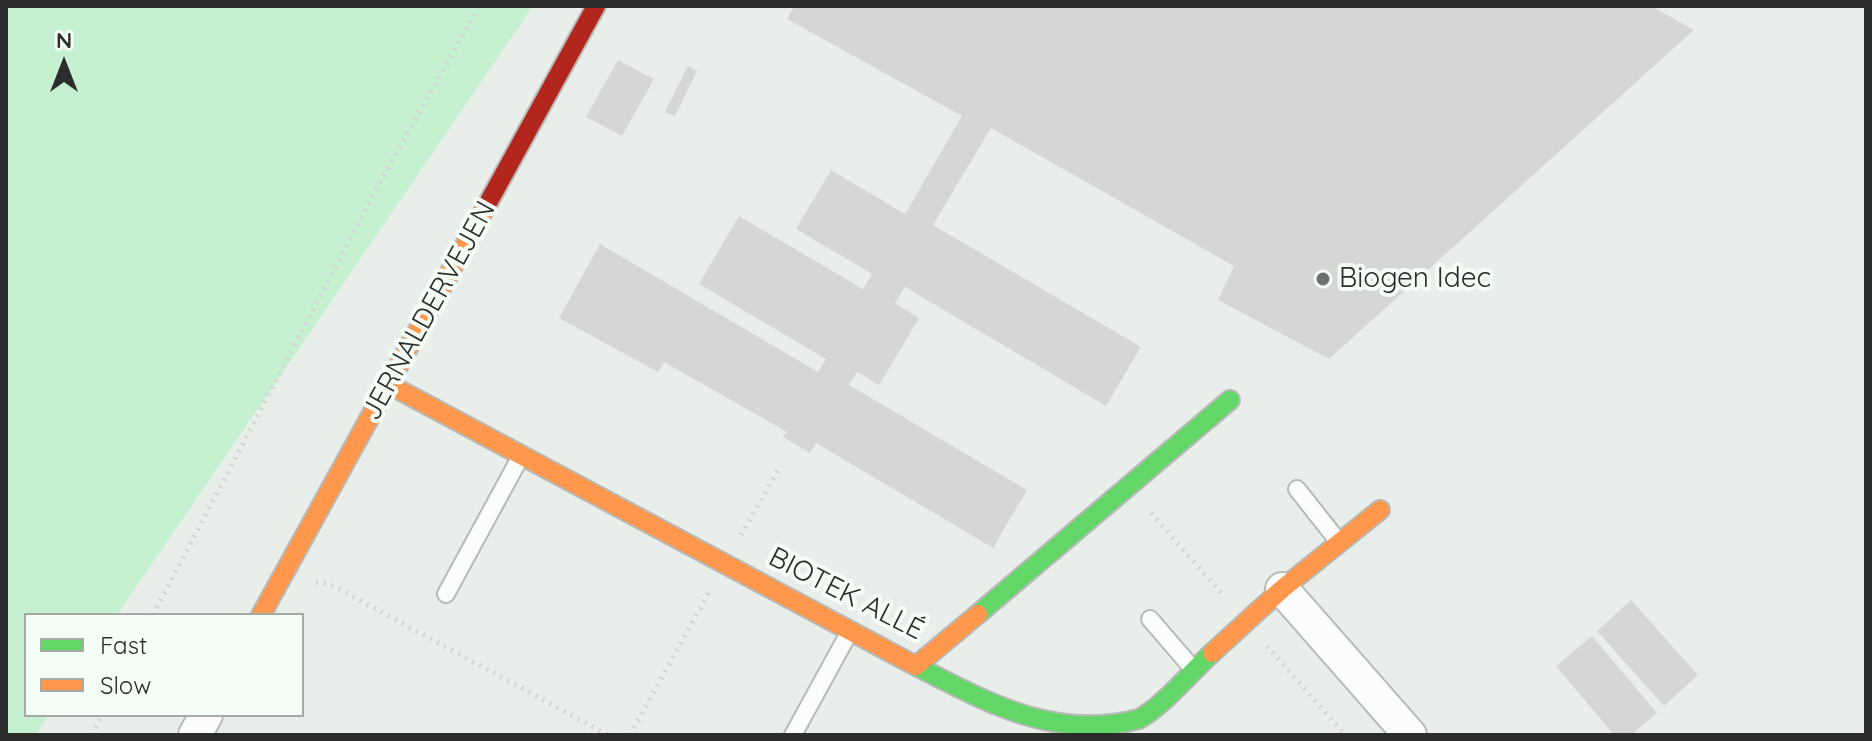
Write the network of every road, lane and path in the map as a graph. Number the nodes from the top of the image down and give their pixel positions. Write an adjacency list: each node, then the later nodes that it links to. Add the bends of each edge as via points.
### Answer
1 (479, 6): 14 (path, via 377,188)
2 (596, 6): 3 (street, JERNALDERVEJEN)
3 (388, 384): 5 (street, BIOTEK ALLÉ); 11 (street, JERNALDERVEJEN)
4 (1230, 400): 18 (street, BIOTEK ALLÉ)
5 (522, 455): 10 (street, BIOTEK ALLÉ); 13 (lane)
6 (780, 467): 10 (path)
7 (1297, 489): 9 (lane)
8 (1380, 510): 9 (street)
9 (1339, 543): 12 (street)
10 (725, 563): 17 (street, BIOTEK ALLÉ); 25 (path)
11 (280, 582): 15 (street, JERNALDERVEJEN); 24 (path, via 330,584)
12 (1282, 589): 19 (street); 27 (street)
13 (446, 594)
14 (154, 613)
15 (262, 613)
16 (1150, 619): 19 (lane)
17 (850, 630): 18 (street, BIOTEK ALLÉ); 26 (lane)
18 (916, 666): 19 (street, via 1037,728 1069,735 1141,718)
19 (1193, 669)
20 (101, 717): 22 (path)
21 (205, 717): 23 (street)
22 (92, 735)
23 (195, 735)
24 (608, 735)
25 (630, 735)
26 (793, 735)
27 (1410, 735)

